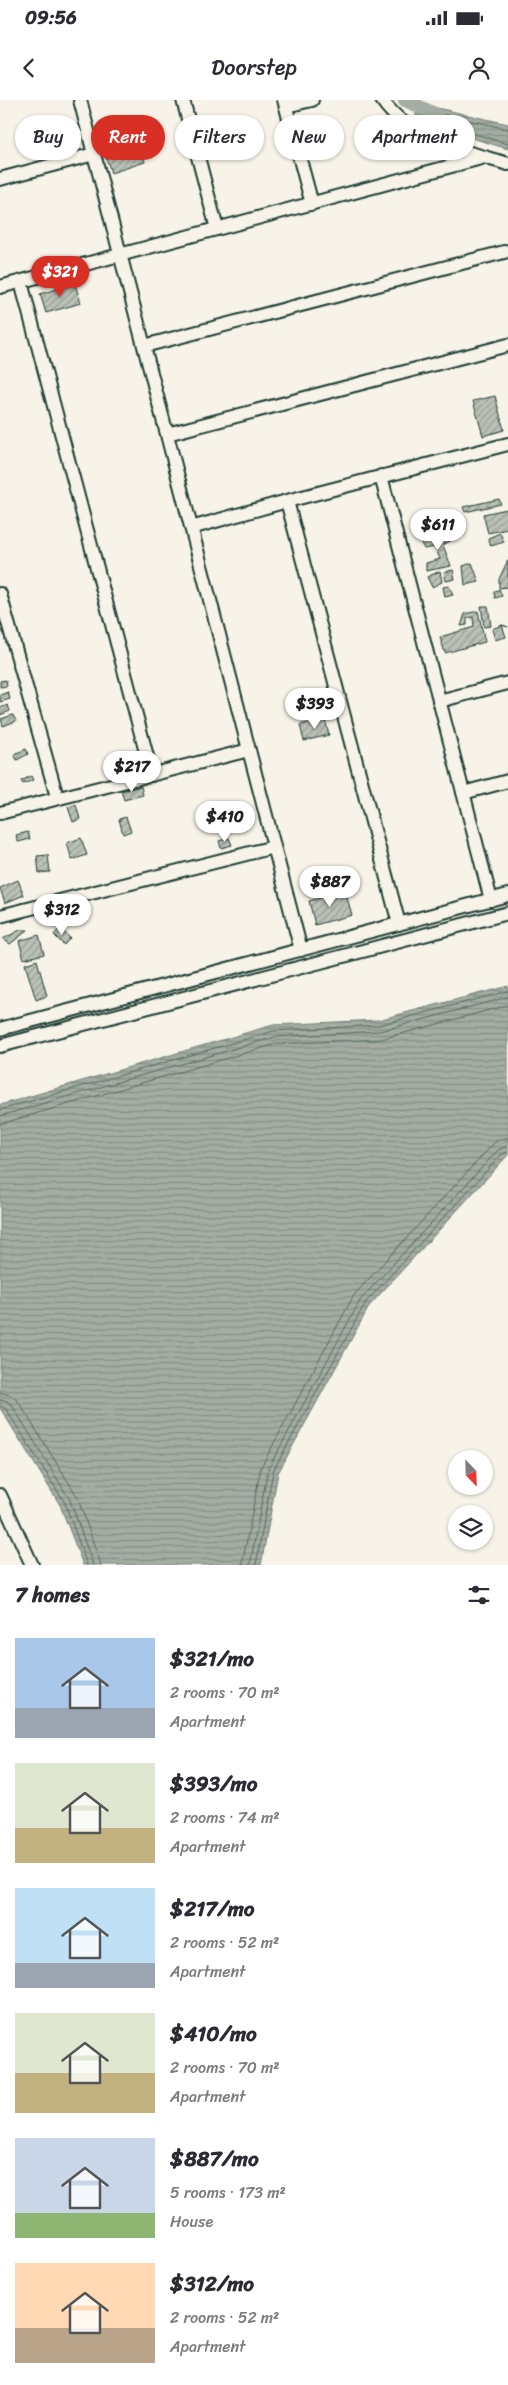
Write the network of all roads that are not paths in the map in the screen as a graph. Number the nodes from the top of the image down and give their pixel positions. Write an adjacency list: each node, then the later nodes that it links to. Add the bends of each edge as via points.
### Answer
1 (80, 100): 6 (street)
2 (182, 100): 13 (street)
3 (312, 100): 5 (street)
4 (382, 100): 8 (street, via 400,121 416,133)
5 (285, 103): 12 (street)
6 (91, 142)
7 (91, 155): 11 (street)
8 (485, 157): 10 (street); 12 (street)
9 (96, 160): 15 (street)
10 (508, 164)
11 (0, 179)
12 (312, 204): 13 (street)
13 (217, 229): 15 (street)
14 (508, 251): 18 (street)
15 (120, 256): 16 (street); 18 (street)
16 (21, 282): 17 (street); 29 (street)
17 (0, 287)
18 (144, 346): 20 (street)
19 (508, 346): 20 (street)
20 (167, 434): 24 (street)
21 (508, 444): 22 (street)
22 (381, 476): 23 (street); 27 (street)
23 (287, 501): 24 (street); 39 (street)
24 (191, 528): 28 (street)
25 (0, 594): 32 (street)
26 (508, 684): 27 (street)
27 (439, 701): 31 (street)
28 (249, 750): 29 (street); 34 (street)
29 (152, 775): 32 (street)
30 (508, 781): 31 (street)
31 (463, 793): 36 (street)
32 (57, 797): 33 (street)
33 (0, 812)
34 (274, 847): 38 (street); 40 (street)
35 (508, 895): 36 (street)
36 (491, 900): 39 (street)
37 (508, 913): 42 (street)
38 (0, 916)
39 (399, 924): 40 (street)
40 (301, 950): 41 (street)
41 (0, 1029)
42 (0, 1046)
43 (0, 1495): 44 (street)
44 (32, 1565)

